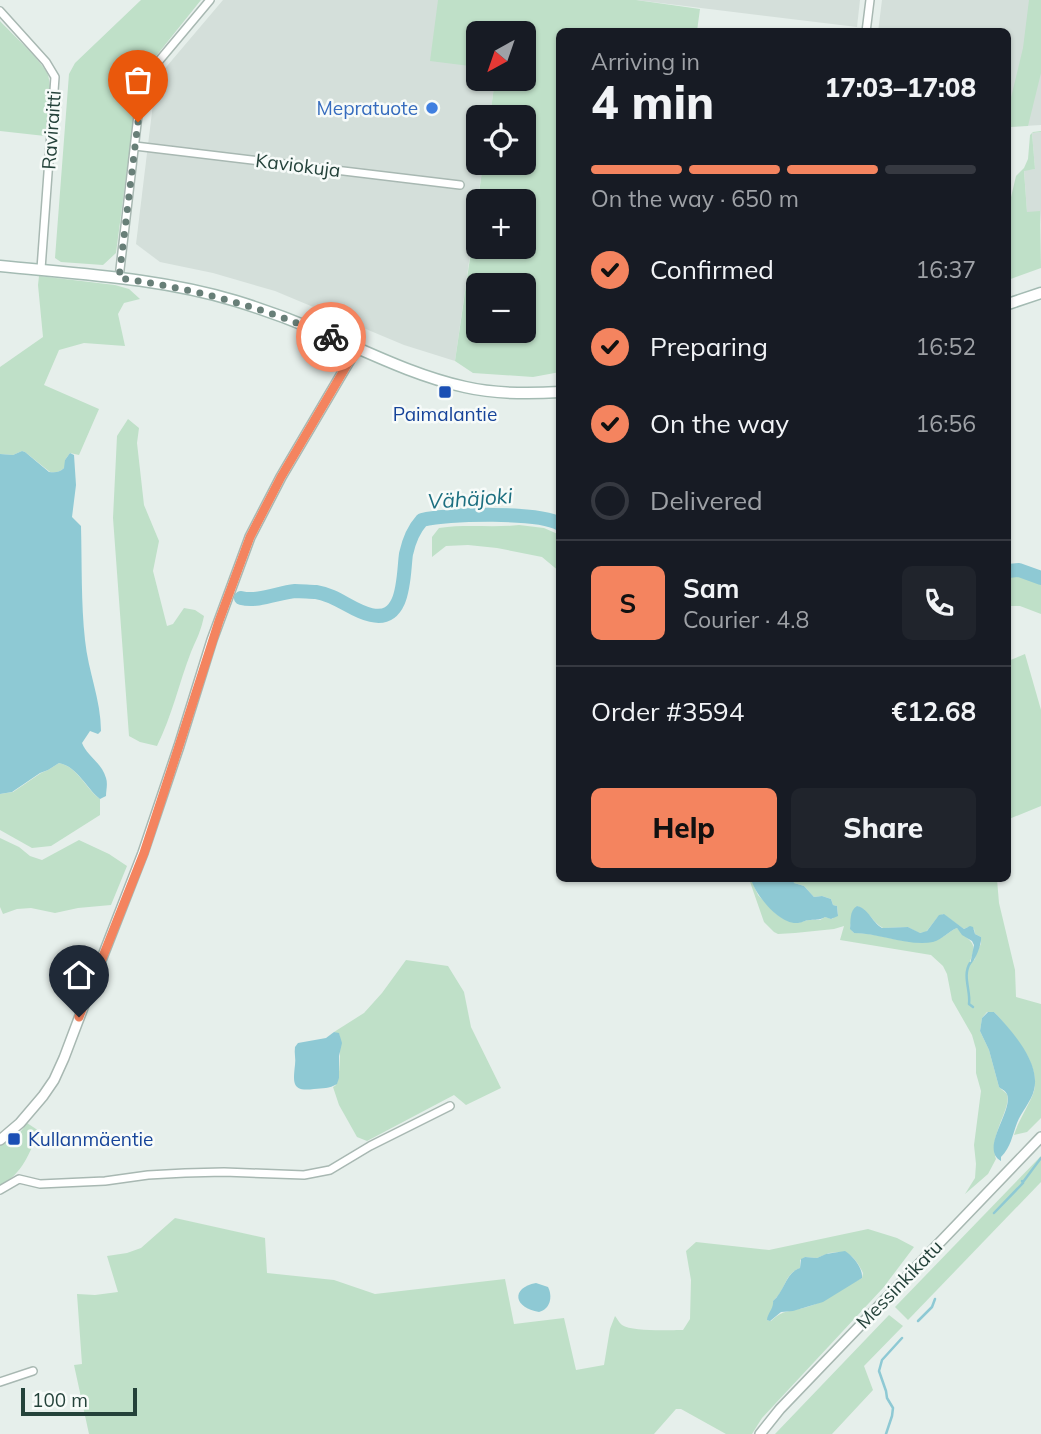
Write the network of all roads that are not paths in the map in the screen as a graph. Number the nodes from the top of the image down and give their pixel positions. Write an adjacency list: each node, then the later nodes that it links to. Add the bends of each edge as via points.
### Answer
1 (210, 0): 5 (street, via 144,82)
2 (870, 0): 4 (street)
3 (0, 11): 8 (street, Raviraitti, via 55,78)
4 (866, 28)
5 (135, 146): 6 (street, Kaviokuja); 9 (street)
6 (460, 185)
7 (0, 265): 8 (main road)
8 (41, 270): 9 (main road)
9 (119, 278): 12 (main road, via 232,300)
10 (1041, 293): 11 (main road)
11 (1011, 303)
12 (357, 348): 13 (main road, via 468,388); 16 (street, via 250,537 215,630 144,853 64,1058 43,1096)
13 (556, 392)
14 (450, 1106): 17 (street, via 318,1173 185,1173 50,1183 19,1179)
15 (1041, 1137): 20 (street, Messinkikatu)
16 (0, 1140)
17 (0, 1189)
18 (33, 1371): 19 (street)
19 (0, 1382)
20 (760, 1434)

